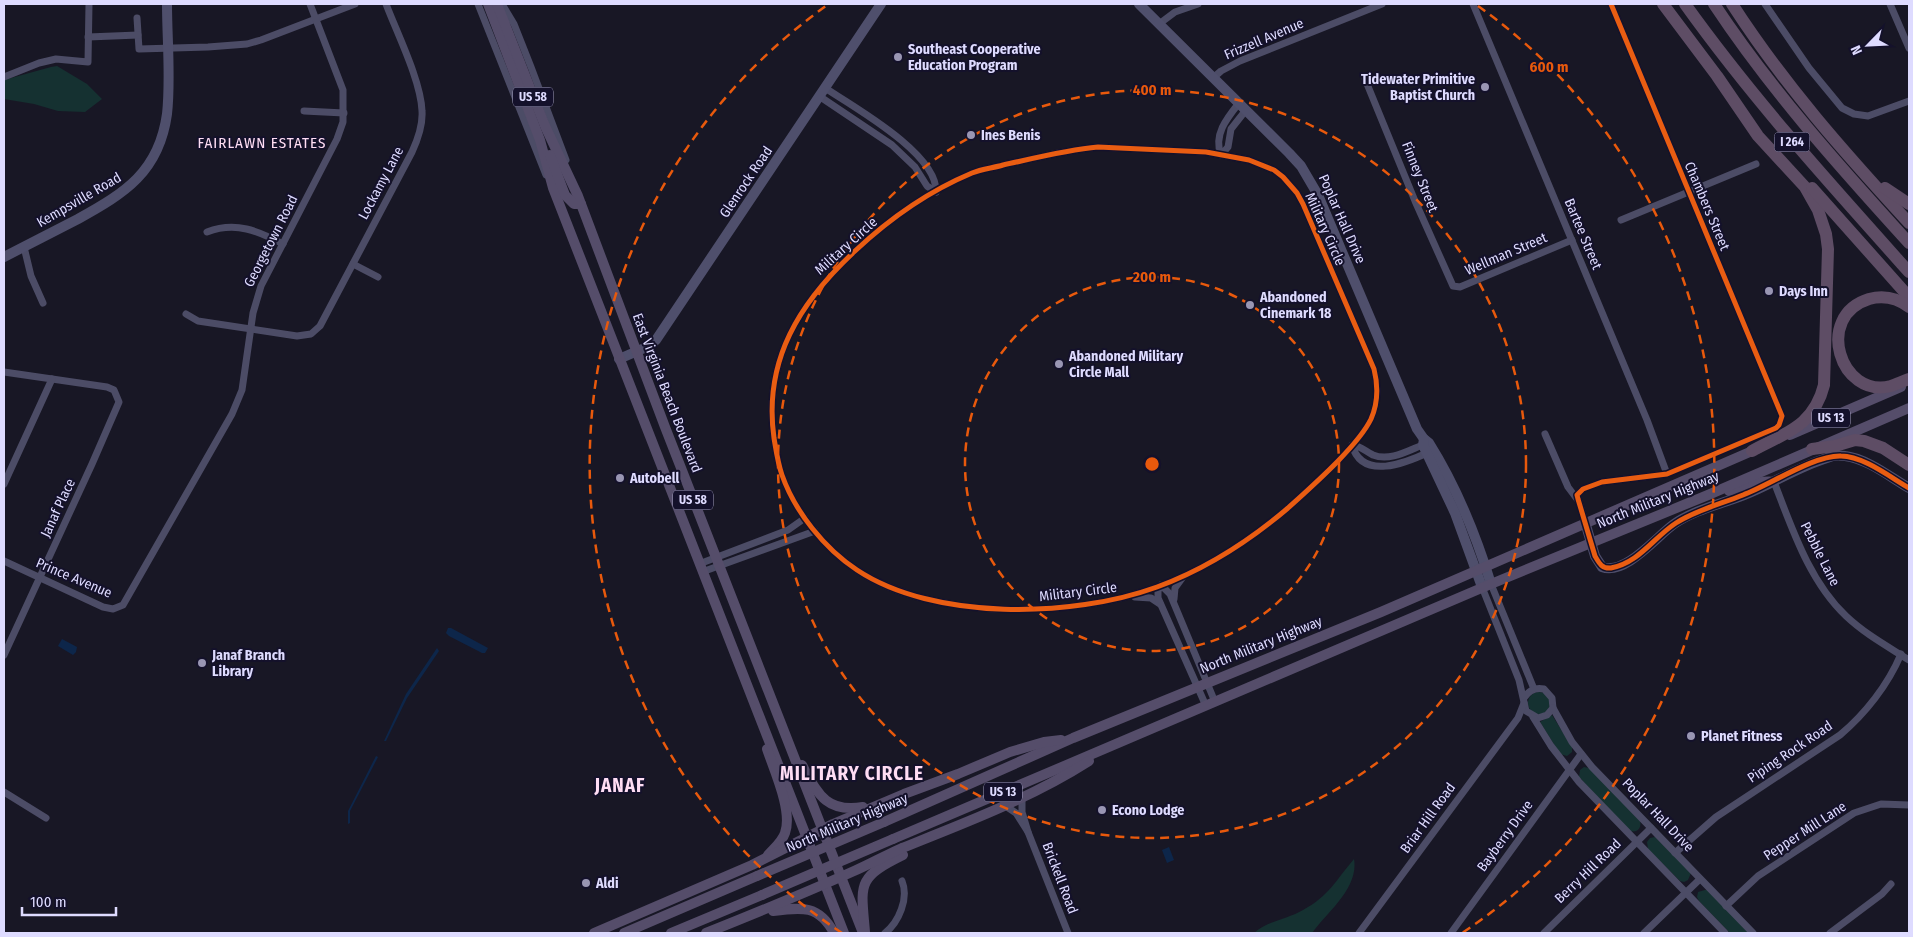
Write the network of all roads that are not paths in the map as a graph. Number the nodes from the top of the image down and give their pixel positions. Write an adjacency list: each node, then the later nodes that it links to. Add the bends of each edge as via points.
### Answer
1 (89, 4): 26 (street)
2 (167, 4): 27 (street, Kempsville Road)
3 (310, 4): 23 (street, Georgetown Road)
4 (355, 4): 23 (street)
5 (386, 4): 55 (street, Lockamy Lane, via 418,88 422,120 417,142)
6 (478, 4): 42 (street, via 538,157)
7 (488, 4): 38 (main road, US 58)
8 (497, 4): 45 (main road, East Virginia Beach Boulevard / US 58, via 544,126)
9 (502, 4): 45 (street, via 531,66)
10 (881, 4): 32 (street, Glenrock Road)
11 (1139, 4): 24 (street, Poplar Hall Drive)
12 (1198, 4): 24 (street, via 1175,12)
13 (1382, 4): 30 (street, Frizzell Avenue, via 1240,61)
14 (1473, 4): 50 (street, Bartee Street)
15 (1612, 4): 43 (street, Chambers Street)
16 (1663, 4): 33 (highway)
17 (1685, 4): 56 (highway, I 264, via 1783,130)
18 (1714, 4): 51 (highway, I 264, via 1786,104)
19 (1732, 4): 39 (highway, via 1779,73)
20 (1765, 4): 34 (street, via 1842,108 1861,116)
21 (1890, 4): 28 (street)
22 (137, 18): 25 (street)
23 (316, 20): 27 (street, via 247,44); 37 (street, Georgetown Road, via 340,80)
24 (1160, 24): 30 (street, Poplar Hall Drive)
25 (138, 36): 26 (street); 27 (street, via 138,49)
26 (88, 37): 29 (street, via 88,62 56,59)
27 (167, 48): 53 (street, Kempsville Road, via 165,121 160,142 146,170 129,188 105,204)
28 (1909, 48)
29 (4, 76)
30 (1214, 78): 35 (street, Poplar Hall Drive)
31 (1365, 79): 58 (street, Finney Street)
32 (822, 92): 44 (street, via 902,141 932,174); 64 (street, Glenrock Road, via 656,340)
33 (1733, 98): 59 (highway); 75 (highway, via 1758,136 1812,198 1822,221 1828,249 1822,394 1803,423)
34 (1909, 101)
35 (1243, 106): 40 (street, via 1222,126); 73 (street, Poplar Hall Drive, via 1289,153 1318,194)
36 (304, 111): 37 (street)
37 (344, 113): 52 (street, Georgetown Road, via 337,140)
38 (536, 129): 42 (main road, US 58); 45 (main road, via 545,140 566,195 574,204)
39 (1842, 150): 46 (highway, via 1886,190); 48 (highway)
40 (1221, 155): 44 (street, Military Circle, via 1137,148 1087,148 979,171); 72 (street, Military Circle, via 1249,160 1274,170 1291,185 1304,204 1377,379 1375,409 1367,427)
41 (1756, 164): 43 (street)
42 (554, 188): 65 (main road, US 58)
43 (1689, 191): 47 (street); 77 (street, Chambers Street, via 1775,394 1782,420 1776,428)
44 (936, 192): 83 (street, Military Circle, via 873,235 842,263 801,312 784,346 776,370 773,428 782,477)
45 (579, 200): 64 (main road, East Virginia Beach Boulevard / US 58)
46 (1909, 204)
47 (1621, 220)
48 (1909, 223)
49 (207, 232): 52 (street, via 241,227 261,232)
50 (1572, 240): 58 (street, Wellman Street, via 1460,287); 77 (street, Bartee Street)
51 (1909, 243)
52 (283, 244): 63 (street, Georgetown Road, via 261,286)
53 (24, 247): 54 (street, Kempsville Road); 60 (street, via 31,276)
54 (4, 257)
55 (353, 264): 57 (street); 63 (street, Lockamy Lane, via 316,331 300,337)
56 (1909, 272)
57 (378, 277)
58 (1451, 284)
59 (1909, 297)
60 (43, 303)
61 (1909, 307): 68 (highway, via 1901,301 1884,297 1859,304 1843,321 1838,344 1844,365 1861,381 1890,386)
62 (186, 314): 63 (street, Lockamy Lane, via 198,321)
63 (250, 329): 90 (street, Georgetown Road, via 244,379 237,402)
64 (636, 353): 65 (street, Glenrock Road); 88 (main road, East Virginia Beach Boulevard / US 58)
65 (619, 359): 89 (main road, US 58)
66 (4, 372): 67 (street)
67 (52, 379): 79 (street); 93 (street, Janaf Place, via 107,387 114,390 118,405)
68 (1909, 379)
69 (1909, 384): 75 (main road, North Military Highway / US 13)
70 (1909, 408): 74 (main road, North Military Highway / US 13)
71 (1545, 434): 82 (street, via 1568,487)
72 (1352, 445): 73 (street, via 1386,458); 92 (street, Military Circle, via 1266,527 1225,556)
73 (1427, 446): 91 (street, Poplar Hall Drive, via 1457,494)
74 (1812, 449): 76 (highway, via 1864,441 1883,448); 81 (main road, North Military Highway / US 13)
75 (1752, 451): 84 (main road, North Military Highway / US 13)
76 (1909, 465)
77 (1667, 474): 82 (street, via 1591,485 1577,495)
78 (1774, 482): 80 (street, via 1825,458 1845,456 1864,462); 81 (main road, via 1766,480 1748,487); 86 (street, via 1684,518 1640,554 1618,566 1602,566); 99 (street, Pebble Lane, via 1809,564 1827,595 1860,628)
79 (4, 484)
80 (1909, 488)
81 (1708, 494): 86 (main road, North Military Highway / US 13)
82 (1578, 499): 84 (street)
83 (805, 518): 85 (street, Military Circle); 88 (street, via 788,530)
84 (1585, 522): 86 (street); 91 (main road, North Military Highway / US 13)
85 (815, 531): 88 (street); 96 (street, Military Circle, via 857,570 899,591 941,602 973,608 1030,609)
86 (1591, 542): 95 (main road, North Military Highway / US 13)
87 (4, 561): 93 (street, Prince Avenue)
88 (717, 562): 89 (street); 111 (main road, East Virginia Beach Boulevard / US 58)
89 (701, 568): 105 (main road, US 58)
90 (145, 569): 93 (street, Prince Avenue, via 127,601 113,609)
91 (1481, 569): 95 (street, Poplar Hall Drive); 102 (main road, North Military Highway / US 13)
92 (1185, 576): 94 (street, Military Circle); 97 (street, via 1174,588)
93 (39, 578): 100 (street, Janaf Place)
94 (1161, 586): 96 (street, Military Circle); 97 (street); 98 (street, via 1158,593)
95 (1487, 586): 104 (street, Poplar Hall Drive); 106 (street, Poplar Hall Drive); 107 (main road, North Military Highway / US 13)
96 (1122, 598): 98 (street, Military Circle, via 1151,598)
97 (1175, 604): 102 (street)
98 (1162, 607): 103 (street)
99 (1901, 654): 101 (street, Pebble Lane); 128 (street, Piping Rock Road, via 1873,700 1852,725 1716,817)
100 (4, 655)
101 (1909, 660)
102 (1207, 682): 103 (main road, North Military Highway / US 13); 107 (street)
103 (1197, 686): 107 (street); 112 (main road, North Military Highway / US 13)
104 (1534, 689): 106 (street); 108 (street, via 1548,691)
105 (752, 695): 126 (main road, US 58); 129 (main road, via 787,821 778,844)
106 (1524, 701): 109 (street, via 1524,708); 110 (street, Briar Hill Road)
107 (1210, 704): 113 (main road, North Military Highway / US 13)
108 (1553, 708): 109 (street, via 1542,717); 114 (street, Poplar Hall Drive)
109 (1531, 716): 110 (street); 115 (street)
110 (1518, 718): 147 (street, Briar Hill Road)
111 (784, 732): 118 (main road, via 813,784 829,803 852,809); 124 (main road, East Virginia Beach Boulevard / US 58)
112 (1073, 738): 118 (main road, via 1010,752); 139 (main road, North Military Highway / US 13, bridge)
113 (1113, 746): 117 (main road); 140 (main road, North Military Highway / US 13, bridge)
114 (1581, 754): 115 (street, Bayberry Drive); 123 (street, Poplar Hall Drive)
115 (1569, 770): 127 (street); 148 (street, Bayberry Drive)
116 (4, 792): 121 (street)
117 (1022, 797): 119 (main road); 125 (street, Brickell Road, via 1022,812)
118 (879, 805): 124 (main road)
119 (1004, 805): 122 (main road); 125 (street, Brickell Road, via 1016,813)
120 (1909, 805): 136 (street, Pepper Mill Lane, via 1881,804 1854,813 1758,876)
121 (46, 818)
122 (962, 824): 130 (main road, via 887,854); 144 (main road, via 874,871 862,891)
123 (1651, 828): 127 (street, Berry Hill Road); 128 (street, Poplar Hall Drive)
124 (821, 830): 126 (main road); 130 (main road, East Virginia Beach Boulevard / US 58)
125 (1028, 832): 146 (street, Brickell Road)
126 (808, 838): 129 (main road); 133 (main road, US 58)
127 (1636, 842): 135 (street); 149 (street, Berry Hill Road)
128 (1675, 853): 131 (street, Poplar Hall Drive)
129 (752, 865): 138 (main road)
130 (840, 878): 133 (main road); 144 (main road, East Virginia Beach Boulevard / US 58)
131 (1700, 879): 135 (street); 136 (street, Poplar Hall Drive)
132 (902, 881): 145 (street, via 905,899 895,922)
133 (826, 884): 137 (main road); 143 (main road, US 58)
134 (1891, 884): 153 (street)
135 (1686, 893): 150 (street); 151 (street)
136 (1726, 906): 152 (street, Poplar Hall Drive)
137 (760, 912): 141 (main road); 142 (main road, via 808,909 824,918)
138 (594, 933)
139 (624, 933)
140 (671, 933)
141 (709, 933)
142 (834, 933)
143 (844, 933)
144 (864, 933)
145 (885, 933)
146 (1068, 933)
147 (1359, 933)
148 (1451, 933)
149 (1544, 933)
150 (1644, 933)
151 (1725, 933)
152 (1753, 933)
153 (1830, 933)

